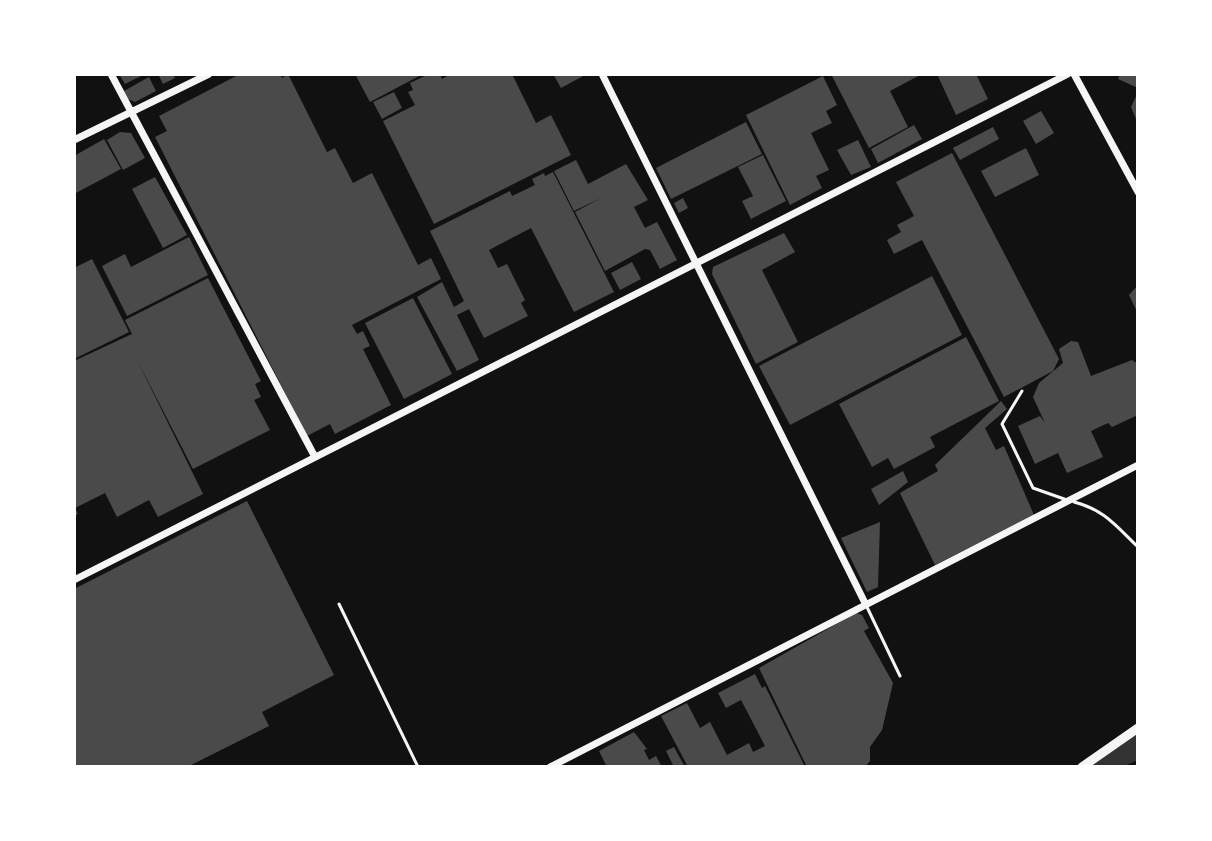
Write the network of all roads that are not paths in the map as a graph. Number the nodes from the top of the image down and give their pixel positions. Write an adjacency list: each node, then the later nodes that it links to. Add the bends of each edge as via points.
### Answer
1 (111, 74): 5 (street)
2 (209, 74): 5 (street)
3 (602, 74): 8 (street)
4 (1071, 74): 7 (street); 8 (street)
5 (130, 112): 6 (street); 10 (street)
6 (74, 140)
7 (1138, 192)
8 (698, 263): 10 (street); 16 (street)
9 (1022, 391): 12 (lane, via 1002,424 1033,488)
10 (315, 457): 14 (street)
11 (1138, 465): 12 (street)
12 (1070, 501): 13 (lane, via 1105,514); 16 (street)
13 (1138, 547)
14 (74, 580)
15 (339, 604): 20 (lane)
16 (866, 605): 17 (lane); 21 (street)
17 (900, 676)
18 (1138, 728): 19 (street)
19 (1088, 765)
20 (418, 767)
21 (550, 767)

